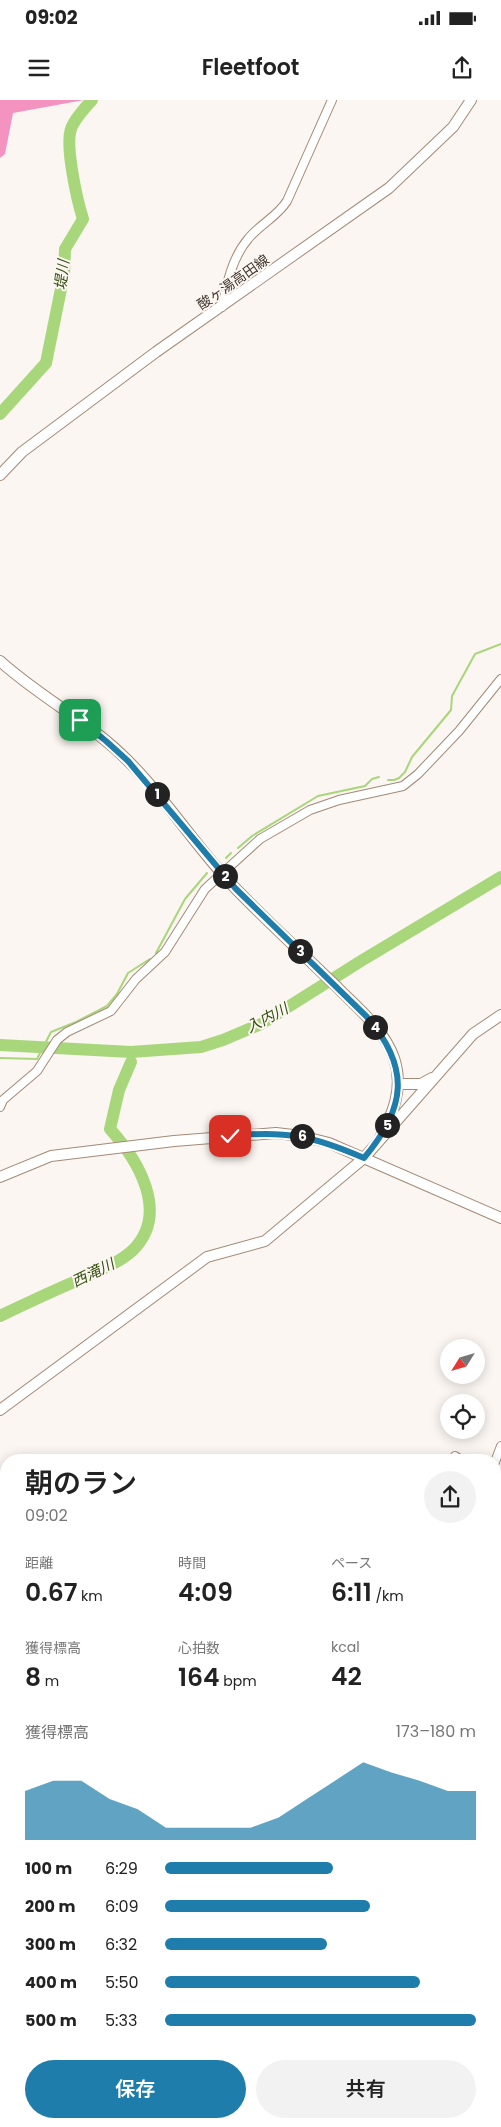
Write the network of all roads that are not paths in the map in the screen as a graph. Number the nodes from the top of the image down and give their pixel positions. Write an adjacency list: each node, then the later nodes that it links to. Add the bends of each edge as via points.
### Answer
1 (332, 100): 3 (street, via 287,201 280,212 259,228 240,250 232,266)
2 (471, 100): 3 (street, 酸ヶ湯高田線, via 453,128 389,188)
3 (222, 307): 4 (street, 酸ヶ湯高田線, via 22,452)
4 (0, 475)
5 (0, 661): 7 (street, via 128,761)
6 (501, 679): 7 (street, via 459,731 403,786 310,810 260,839)
7 (222, 872): 10 (street, via 381,1034 394,1058); 11 (street, via 205,889 165,952 136,979 111,1011 57,1040 37,1071 3,1100)
8 (501, 1015): 9 (street, via 473,1034)
9 (435, 1077): 10 (street, via 421,1084); 12 (street)
10 (398, 1084): 12 (street, via 395,1106)
11 (0, 1107)
12 (379, 1140): 13 (street)
13 (364, 1158): 14 (street, via 329,1143 276,1133 51,1156); 15 (street); 16 (street, via 265,1241 207,1258)
14 (0, 1177)
15 (501, 1218)
16 (0, 1410)

